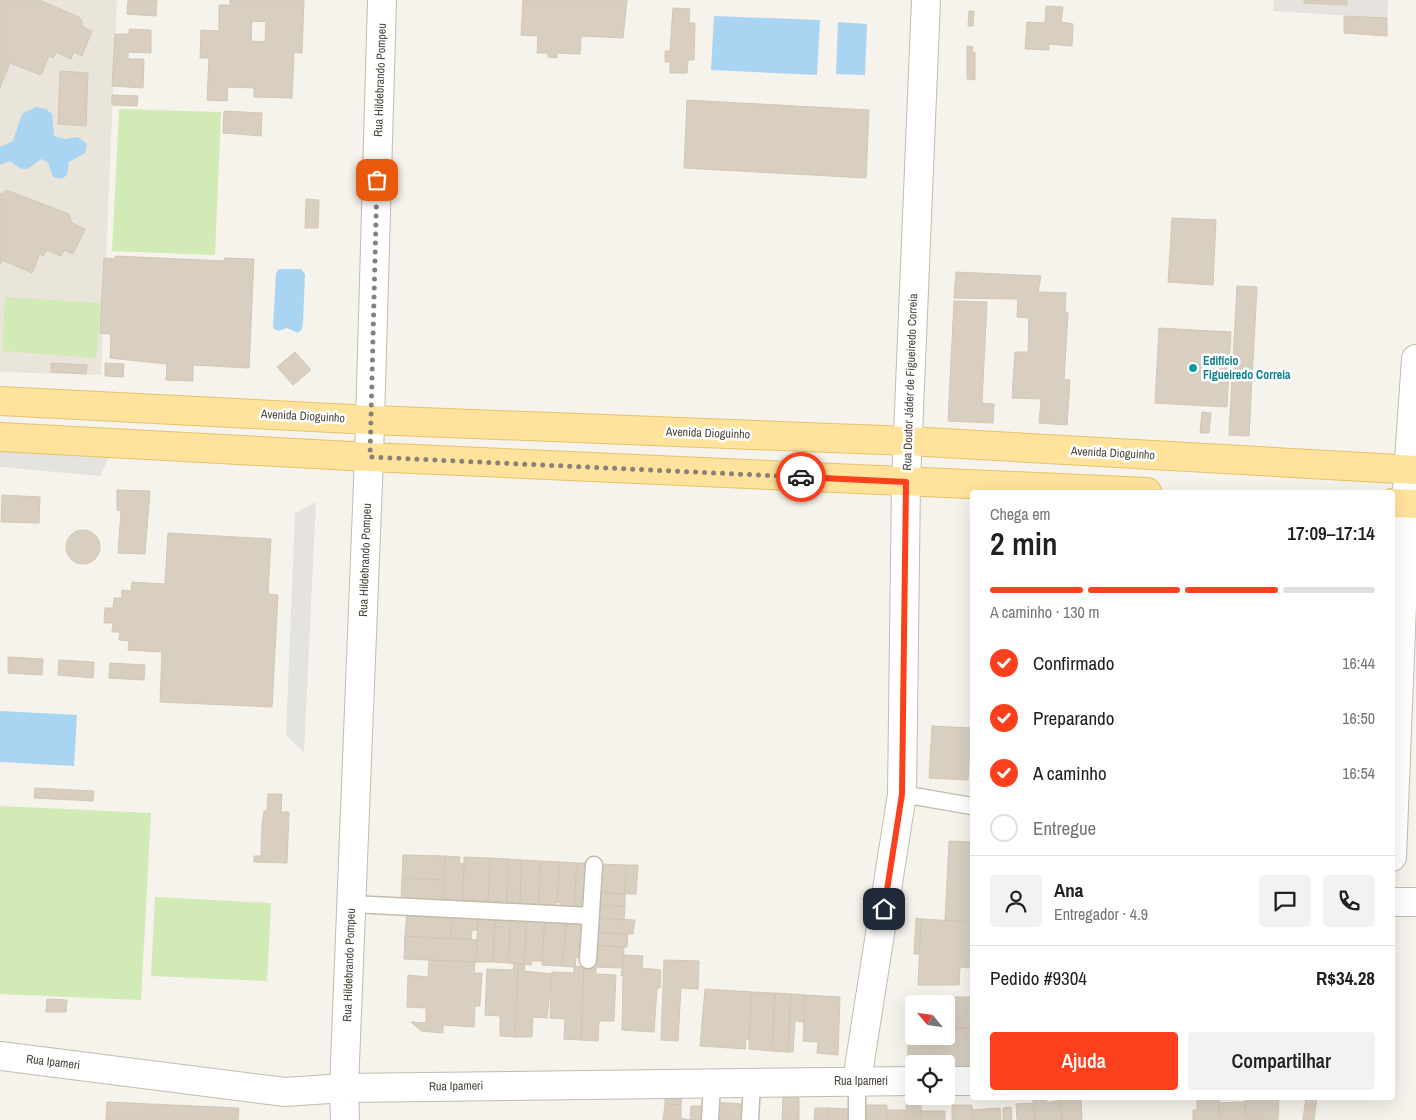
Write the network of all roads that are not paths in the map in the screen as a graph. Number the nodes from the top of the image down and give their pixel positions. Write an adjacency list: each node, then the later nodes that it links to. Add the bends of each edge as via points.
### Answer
1 (382, 0): 5 (street, Rua Hildebrando Pompeu)
2 (926, 0): 7 (street, Rua Doutor Jáder de Figueiredo Correia)
3 (1416, 359): 9 (street)
4 (0, 401): 5 (main road, Avenida Dioguinho)
5 (371, 420): 7 (main road, Avenida Dioguinho); 8 (street, Rua Hildebrando Pompeu)
6 (0, 437): 8 (main road)
7 (908, 441): 9 (main road, Avenida Dioguinho); 10 (street, Rua Doutor Jáder de Figueiredo Correia)
8 (370, 457): 10 (main road); 19 (street, Rua Hildebrando Pompeu)
9 (1412, 470): 12 (street)
10 (906, 482): 11 (main road); 14 (street, Rua Doutor Jáder de Figueiredo Correia)
11 (1099, 490)
12 (1405, 504): 13 (street)
13 (1395, 776)
14 (902, 794): 15 (lane); 23 (street, Rua Doutor Jáder de Figueiredo Correia)
15 (970, 806)
16 (594, 866): 20 (lane)
17 (1395, 902): 18 (street)
18 (1416, 902)
19 (352, 904): 20 (lane); 29 (street, Rua Hildebrando Pompeu)
20 (591, 916): 21 (lane)
21 (588, 960)
22 (0, 1056): 29 (street, Rua Ipameri, via 285,1092)
23 (857, 1080): 24 (street, Rua Ipameri); 27 (street, Rua Ipameri); 33 (lane, Rua Doutor Jáder de Figueiredo Correia)
24 (905, 1081)
25 (955, 1081): 26 (street)
26 (970, 1081)
27 (752, 1082): 28 (street, Rua Ipameri); 32 (lane)
28 (712, 1083): 29 (street, Rua Ipameri); 31 (lane)
29 (344, 1088): 30 (street, Rua Hildebrando Pompeu)
30 (345, 1120)
31 (710, 1120)
32 (750, 1120)
33 (857, 1120)

